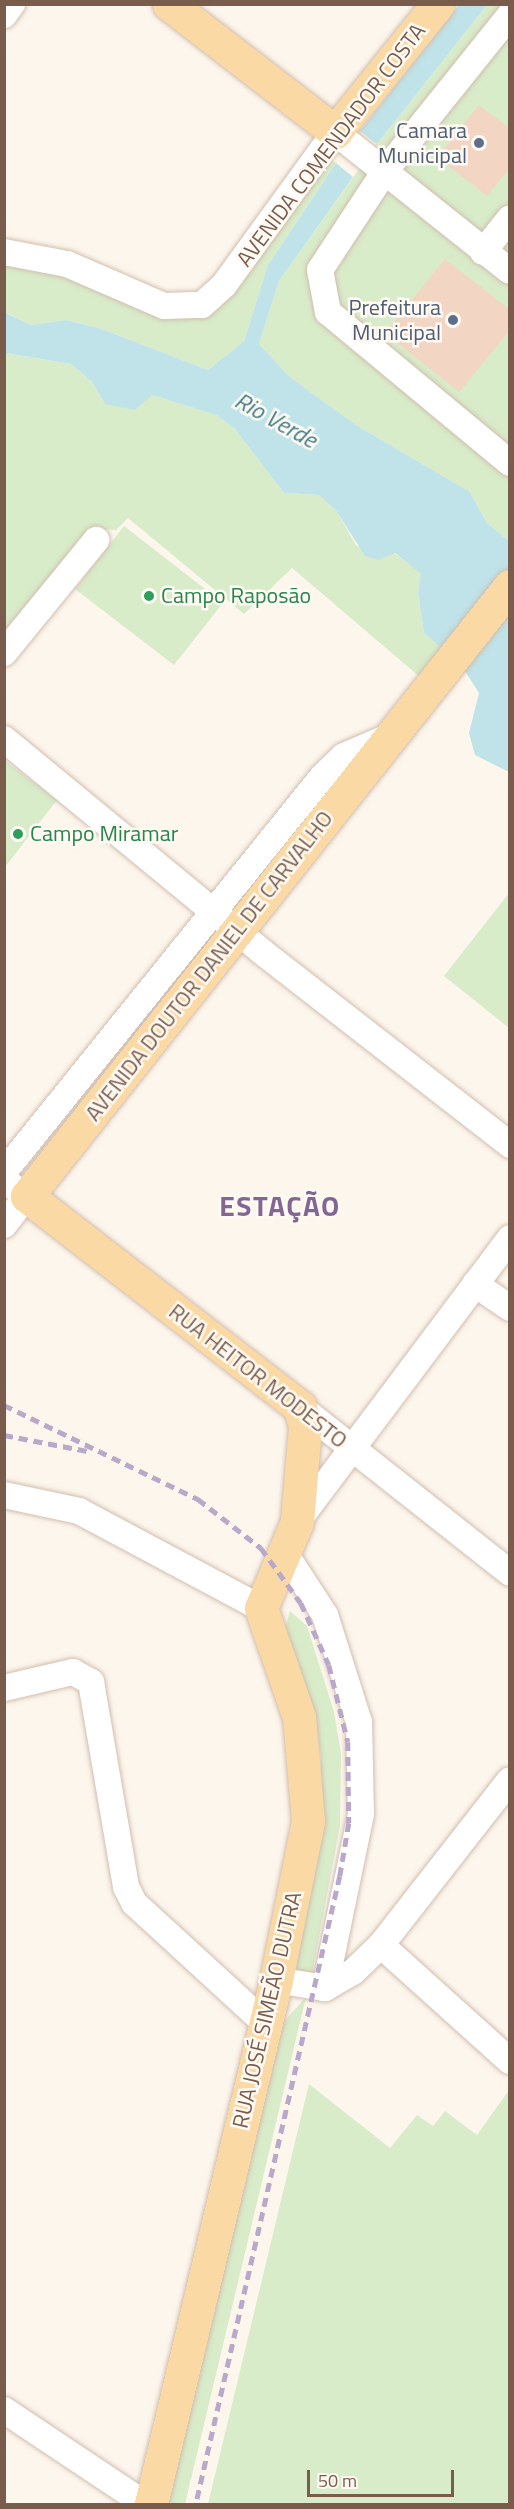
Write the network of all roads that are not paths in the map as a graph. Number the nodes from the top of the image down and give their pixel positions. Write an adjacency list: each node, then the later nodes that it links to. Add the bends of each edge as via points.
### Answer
1 (12, 4): 4 (street)
2 (169, 4): 6 (main road)
3 (438, 4): 6 (main road, AVENIDA COMENDADOR COSTA)
4 (4, 15)
5 (510, 15): 7 (street)
6 (335, 132): 7 (street); 9 (street, AVENIDA COMENDADOR COSTA, via 224,285 202,304 164,306 67,264)
7 (385, 171): 10 (street); 12 (street, via 320,270 328,312)
8 (510, 218): 10 (street)
9 (4, 252)
10 (483, 252): 11 (street)
11 (510, 271)
12 (510, 463)
13 (96, 540): 15 (street)
14 (510, 586): 17 (main road, AVENIDA DOUTOR DANIEL DE CARVALHO, via 391,736)
15 (4, 653)
16 (4, 739): 17 (street)
17 (225, 921): 18 (street); 19 (street); 20 (main road, AVENIDA DOUTOR DANIEL DE CARVALHO)
18 (510, 1145)
19 (4, 1172)
20 (16, 1188): 21 (street); 25 (main road, RUA HEITOR MODESTO)
21 (4, 1225)
22 (510, 1238): 23 (street)
23 (475, 1284): 24 (street); 26 (street)
24 (510, 1308)
25 (300, 1407): 26 (street, RUA HEITOR MODESTO); 28 (main road, via 306,1472)
26 (351, 1449): 28 (street); 30 (street, RUA HEITOR MODESTO)
27 (4, 1495): 31 (street, via 79,1511)
28 (297, 1522): 29 (main road)
29 (286, 1555): 31 (main road); 36 (street, via 325,1615 359,1722 361,1814)
30 (510, 1573)
31 (261, 1608): 35 (main road, RUA JOSÉ SIMEÃO DUTRA, via 299,1717 309,1783 301,1865)
32 (4, 1688): 37 (street, via 74,1672 91,1682 126,1887 134,1902)
33 (510, 1780): 34 (street)
34 (381, 1946): 36 (street, via 353,1972); 38 (street)
35 (276, 1980): 36 (street); 37 (main road, RUA JOSÉ SIMEÃO DUTRA)
36 (326, 1988)
37 (264, 2022): 41 (main road, RUA JOSÉ SIMEÃO DUTRA)
38 (510, 2061)
39 (4, 2410): 40 (street)
40 (145, 2505)
41 (151, 2505)

